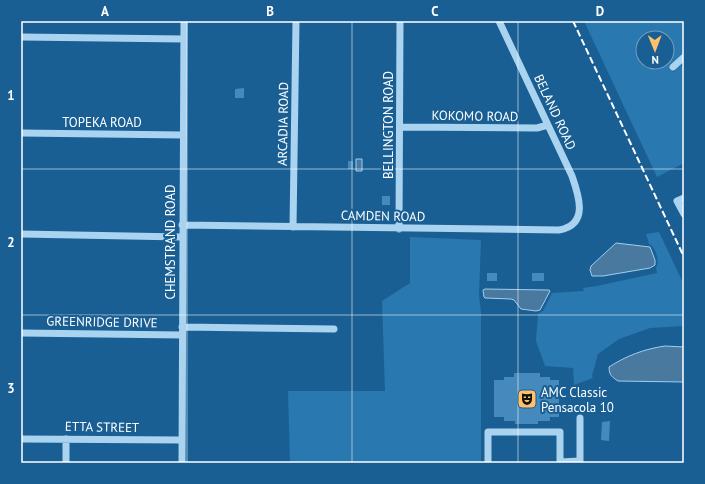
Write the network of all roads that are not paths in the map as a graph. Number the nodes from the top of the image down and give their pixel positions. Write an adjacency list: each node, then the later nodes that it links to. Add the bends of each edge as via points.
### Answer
1 (184, 21): 6 (street, CHEMSTRAND ROAD)
2 (296, 21): 17 (street, ARCADIA ROAD)
3 (400, 21): 10 (street, BELLINGTON ROAD)
4 (499, 21): 9 (street, BELAND ROAD)
5 (21, 37): 6 (street)
6 (184, 39): 12 (street, CHEMSTRAND ROAD)
7 (684, 57): 8 (street)
8 (675, 65)
9 (548, 125): 10 (street, KOKOMO ROAD, via 537,128); 15 (street, BELAND ROAD, via 572,176 579,207)
10 (400, 127): 18 (street, BELLINGTON ROAD)
11 (21, 133): 12 (street, TOPEKA ROAD)
12 (183, 135): 16 (street, CHEMSTRAND ROAD)
13 (684, 198): 14 (street, via 677,201)
14 (684, 214)
15 (578, 217): 18 (street, CAMDEN ROAD, via 570,226 559,230)
16 (182, 225): 17 (street, CAMDEN ROAD); 20 (street, CHEMSTRAND ROAD)
17 (293, 227): 18 (street, CAMDEN ROAD)
18 (399, 229)
19 (21, 234): 20 (street)
20 (182, 237): 21 (street, CHEMSTRAND ROAD)
21 (182, 327): 22 (street); 24 (street, CHEMSTRAND ROAD)
22 (334, 329)
23 (21, 333): 24 (street, GREENRIDGE DRIVE)
24 (182, 335): 28 (street, CHEMSTRAND ROAD)
25 (580, 418): 30 (street)
26 (21, 438): 27 (street, ETTA STREET)
27 (66, 439): 28 (street, ETTA STREET); 31 (street)
28 (182, 440): 32 (street, CHEMSTRAND ROAD)
29 (560, 462): 30 (street); 33 (street, via 560,432 488,432)
30 (580, 462)
31 (66, 463)
32 (182, 463)
33 (488, 463)

